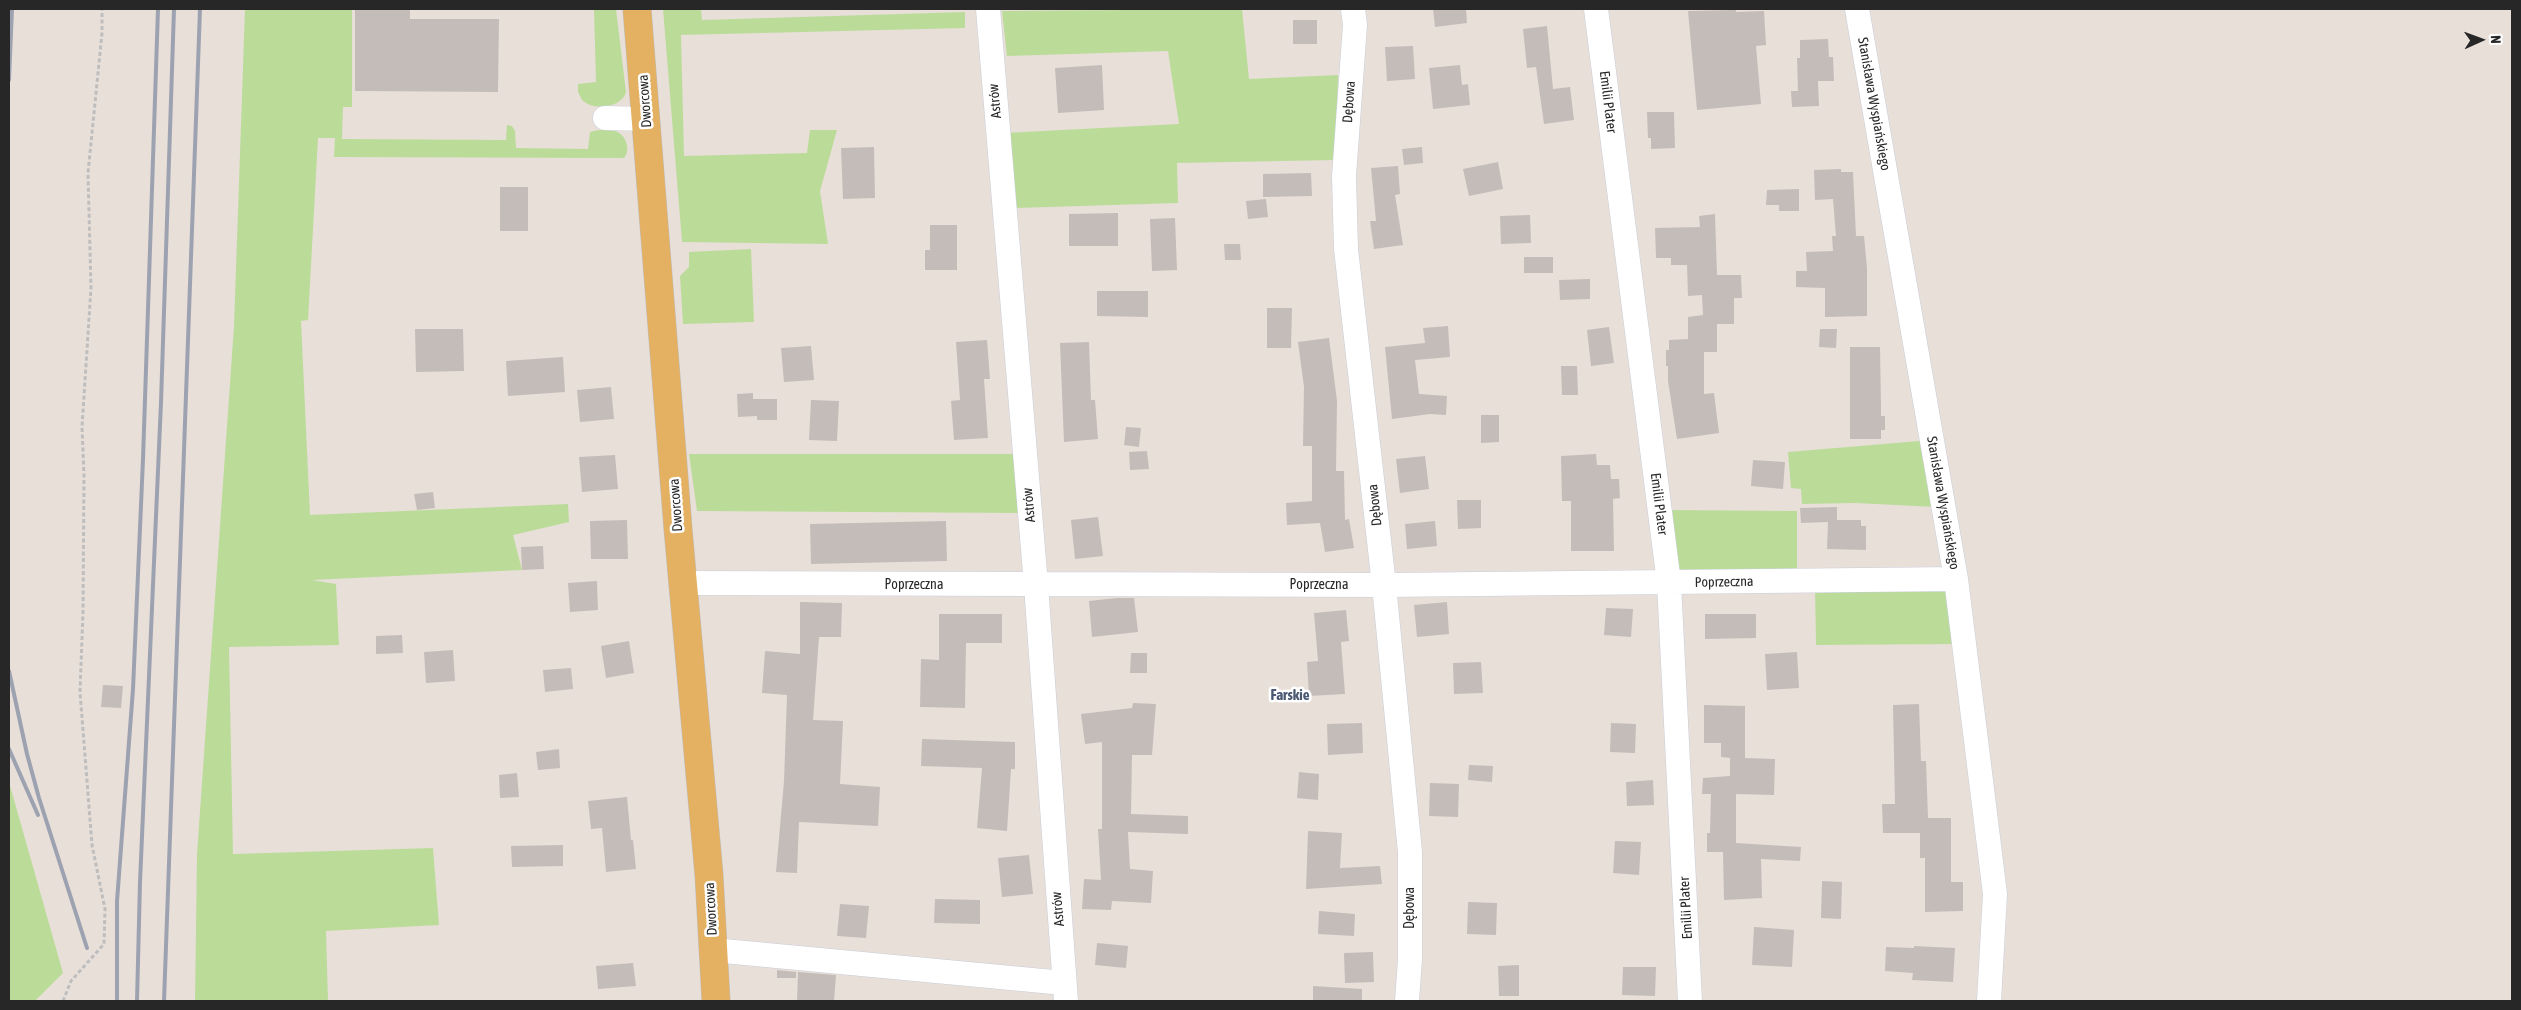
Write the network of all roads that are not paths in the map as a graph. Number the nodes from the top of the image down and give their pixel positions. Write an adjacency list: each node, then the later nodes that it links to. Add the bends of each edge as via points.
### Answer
1 (637, 9): 7 (main road, Dworcowa)
2 (988, 9): 11 (street, Astrów)
3 (1353, 9): 12 (street, Dębowa, via 1355,25 1344,176 1346,249)
4 (1596, 9): 10 (street, Emilii Plater)
5 (1857, 9): 8 (street, Stanisława Wyspiańskiego)
6 (605, 118): 7 (street)
7 (646, 119): 9 (main road, Dworcowa)
8 (1956, 579): 10 (street, Poprzeczna); 18 (street, Stanisława Wyspiańskiego, via 1995,894)
9 (682, 583): 11 (street, Poprzeczna); 13 (main road, Dworcowa)
10 (1669, 583): 12 (street, Poprzeczna); 17 (street, Emilii Plater)
11 (1036, 585): 12 (street, Poprzeczna); 14 (street, Astrów)
12 (1384, 585): 16 (street, Dębowa, via 1410,852)
13 (713, 950): 14 (street); 15 (main road, Dworcowa)
14 (1065, 992)
15 (716, 1001)
16 (1407, 1001)
17 (1690, 1001)
18 (1989, 1001)

